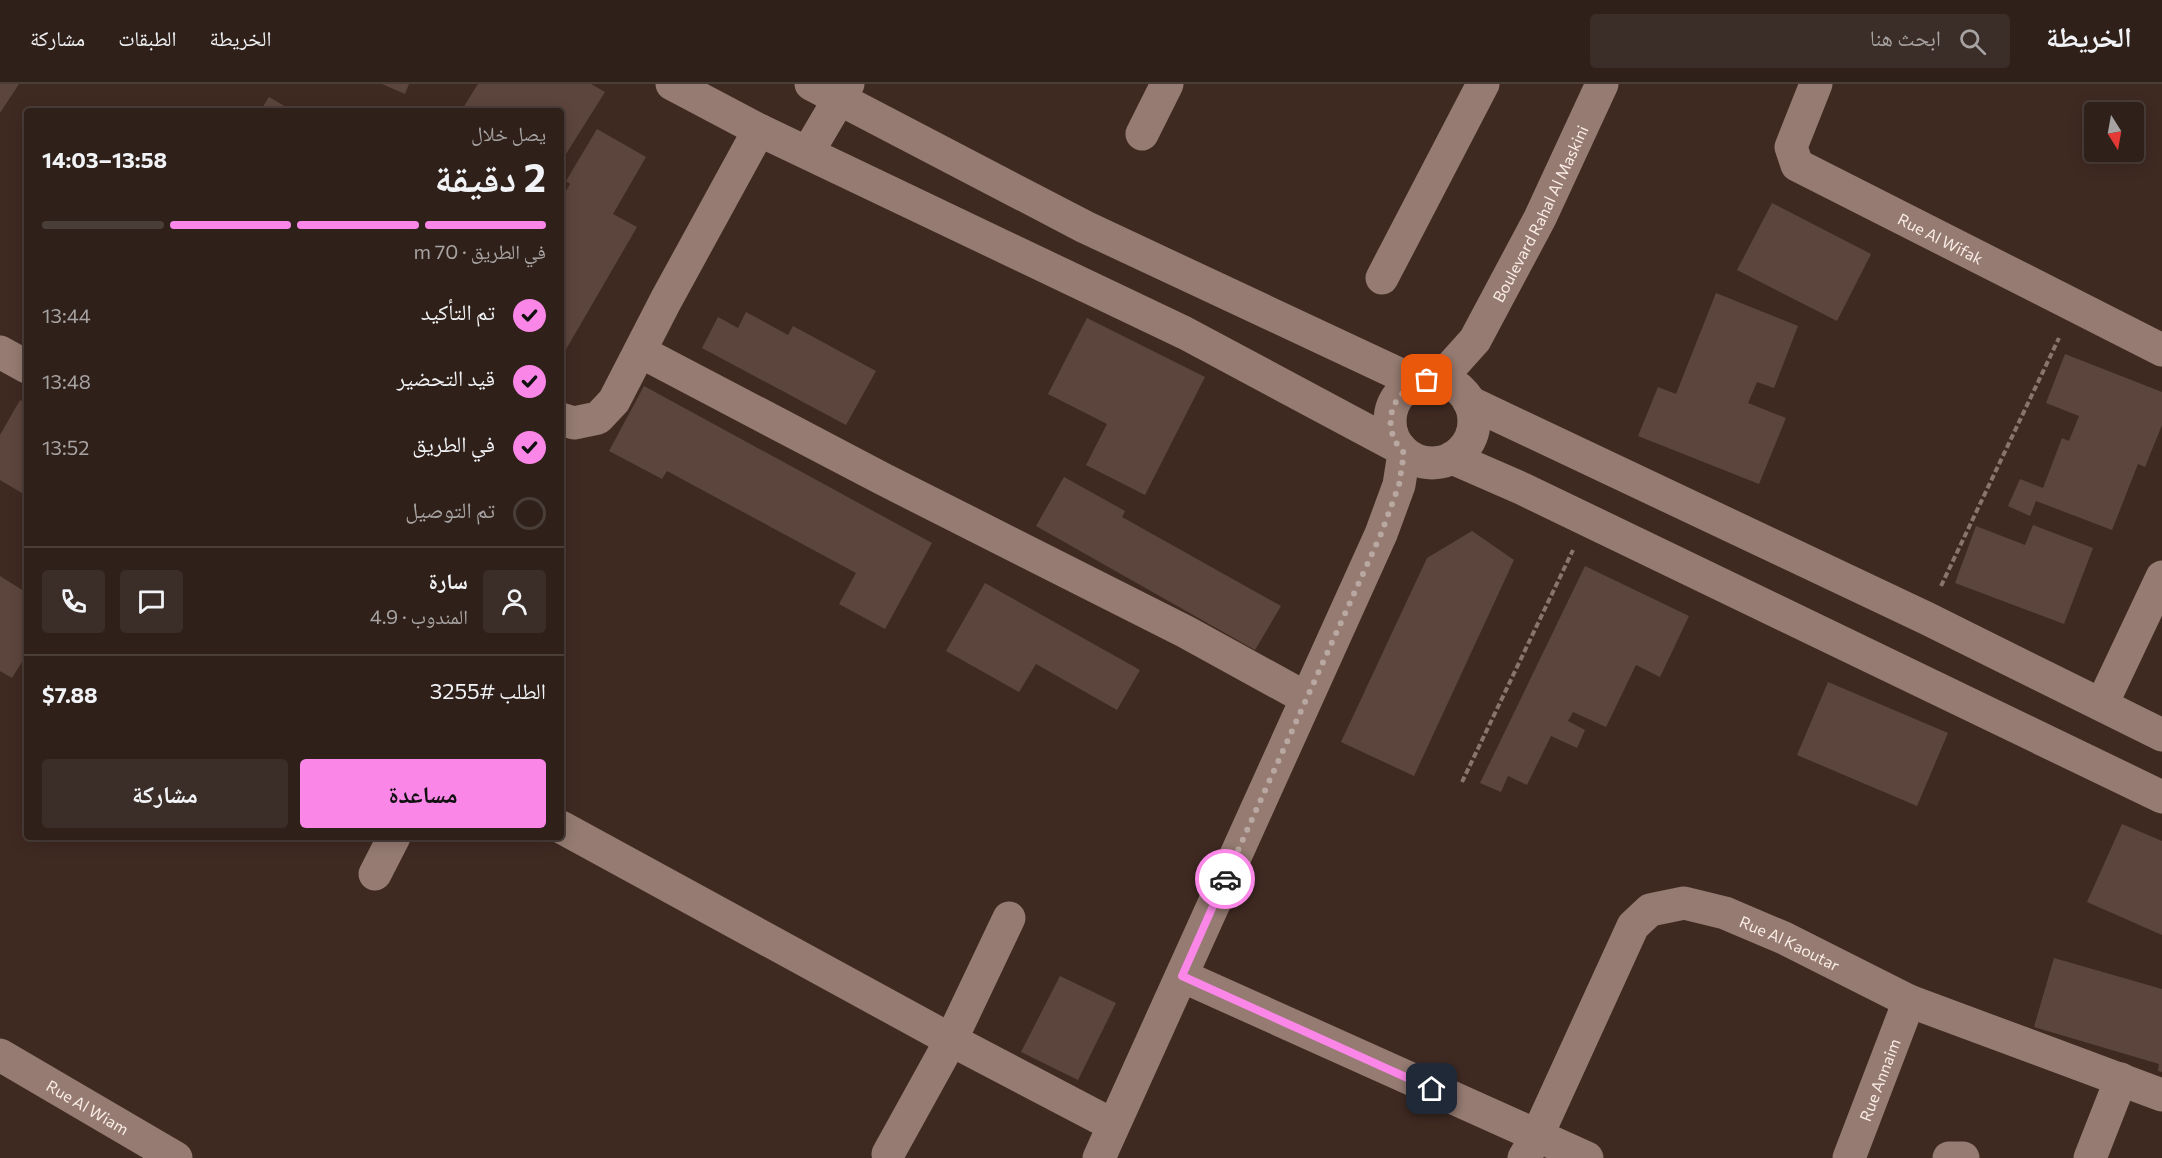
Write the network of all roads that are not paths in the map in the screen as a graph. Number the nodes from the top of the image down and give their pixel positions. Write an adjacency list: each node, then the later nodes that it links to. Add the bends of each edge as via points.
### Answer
1 (672, 84): 8 (street)
2 (811, 84): 7 (street)
3 (1167, 84): 9 (street)
4 (1483, 84): 11 (street)
5 (1602, 84): 16 (street, Boulevard Rahal Al Maskini, via 1540,218)
6 (1816, 84): 12 (street, Rue Al Wifak, via 1791,147 1797,165)
7 (844, 91): 10 (street); 16 (street, via 1085,227)
8 (759, 130): 10 (street); 14 (street)
9 (1142, 134)
10 (808, 152): 18 (street, via 1185,333)
11 (1382, 278)
12 (2162, 350)
13 (0, 352): 15 (street)
14 (641, 352): 17 (street, via 614,401 598,418 574,423); 20 (street, via 1186,632)
15 (24, 365)
16 (1447, 389): 18 (street, Boulevard Rahal Al Maskini, via 1474,423 1472,434 1467,444); 18 (street, via 1398,395 1390,417 1393,439); 21 (street)
17 (564, 420)
18 (1420, 455): 20 (street, via 1399,485 1381,534); 23 (street, via 1587,520)
19 (2162, 577): 21 (street)
20 (1306, 698): 28 (street)
21 (2102, 704): 22 (street)
22 (2162, 735)
23 (2162, 797)
24 (564, 829): 30 (street)
25 (392, 840): 26 (street)
26 (375, 874)
27 (1009, 918): 30 (street)
28 (1182, 976): 34 (street); 35 (street)
29 (1909, 1000): 32 (street, Rue Al Kaoutar); 35 (street, Rue Al Kaoutar, via 1725,913 1684,903 1650,910 1633,926); 40 (street, Rue Annaim)
30 (951, 1040): 34 (street); 36 (street)
31 (0, 1055): 38 (street, Rue Al Wiam)
32 (2121, 1080): 33 (street, Rue Al Kaoutar); 43 (street)
33 (2162, 1095)
34 (1113, 1125): 37 (street)
35 (1530, 1147): 39 (street)
36 (888, 1154)
37 (1102, 1157)
38 (176, 1158)
39 (1587, 1158)
40 (1849, 1158)
41 (1949, 1158): 42 (street)
42 (1962, 1158)
43 (2090, 1158)

